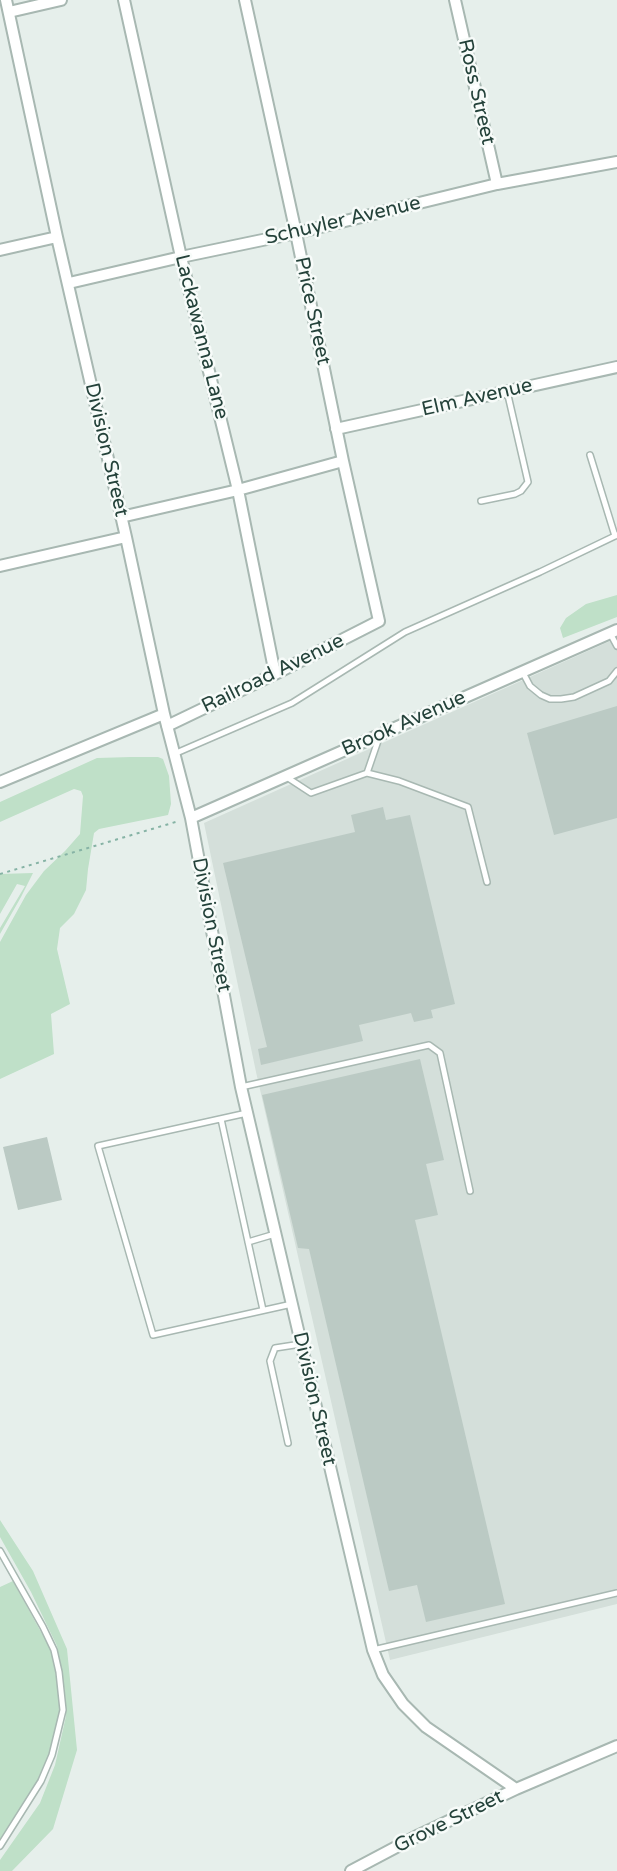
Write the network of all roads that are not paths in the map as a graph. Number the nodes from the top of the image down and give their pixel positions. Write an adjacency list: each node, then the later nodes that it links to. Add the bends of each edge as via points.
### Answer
1 (6, 0): 6 (street, Division Street)
2 (61, 0): 6 (street)
3 (124, 0): 12 (street, Lackawanna Lane)
4 (244, 0): 9 (street, Price Street)
5 (454, 0): 8 (street, Ross Street)
6 (9, 12): 10 (street, Division Street)
7 (617, 162): 8 (street, Schuyler Avenue)
8 (497, 184): 9 (street, Schuyler Avenue)
9 (296, 233): 12 (street, Schuyler Avenue); 16 (street, Price Street)
10 (57, 237): 11 (street); 13 (street, Division Street)
11 (0, 250)
12 (181, 257): 13 (street, Schuyler Avenue); 19 (street, Lackawanna Lane)
13 (69, 283): 21 (street, Division Street)
14 (617, 367): 15 (street, Elm Avenue)
15 (507, 391): 16 (street, Elm Avenue); 20 (lane, via 528,482 515,494)
16 (336, 429): 18 (street, Price Street)
17 (590, 455): 22 (lane)
18 (343, 461): 19 (street); 25 (street, Price Street)
19 (238, 490): 21 (street); 30 (street, Lackawanna Lane)
20 (481, 501)
21 (121, 517): 23 (street, Division Street)
22 (616, 535): 34 (lane, via 405,632 292,703)
23 (126, 537): 24 (street); 31 (street, Division Street)
24 (0, 566)
25 (379, 621): 30 (street, Railroad Avenue)
26 (614, 631): 27 (lane); 28 (street, Brook Avenue)
27 (617, 646)
28 (522, 671): 29 (lane, via 530,686 550,699 574,697 609,681); 33 (street, Brook Avenue)
29 (617, 671)
30 (275, 674): 32 (street, Railroad Avenue)
31 (164, 714): 32 (street, Division Street); 37 (street)
32 (167, 726): 34 (street, Division Street)
33 (380, 734): 35 (lane); 36 (street, Brook Avenue)
34 (174, 754): 38 (street, Division Street)
35 (367, 773): 36 (lane, via 311,793); 39 (lane, via 468,807)
36 (285, 776): 38 (street, Brook Avenue)
37 (0, 782)
38 (191, 818): 40 (street, Division Street)
39 (487, 882)
40 (241, 1087): 41 (street, Division Street); 43 (lane, via 429,1045 440,1053)
41 (247, 1113): 42 (lane); 44 (street, Division Street)
42 (221, 1119): 45 (lane); 47 (lane, via 98,1146 153,1335)
43 (470, 1191)
44 (276, 1234): 45 (lane); 46 (street, Division Street)
45 (248, 1242): 47 (lane)
46 (292, 1304): 47 (lane); 48 (street, Division Street)
47 (263, 1310)
48 (301, 1344): 49 (lane, via 275,1348 270,1361); 52 (street, Division Street)
49 (288, 1443)
50 (0, 1551): 55 (lane, via 54,1650 63,1710 41,1780)
51 (617, 1593): 52 (lane)
52 (374, 1650): 54 (street, Division Street, via 383,1675 403,1704 426,1727)
53 (617, 1746): 54 (street, Grove Street)
54 (516, 1790): 56 (street, Grove Street)
55 (0, 1846)
56 (351, 1871)

